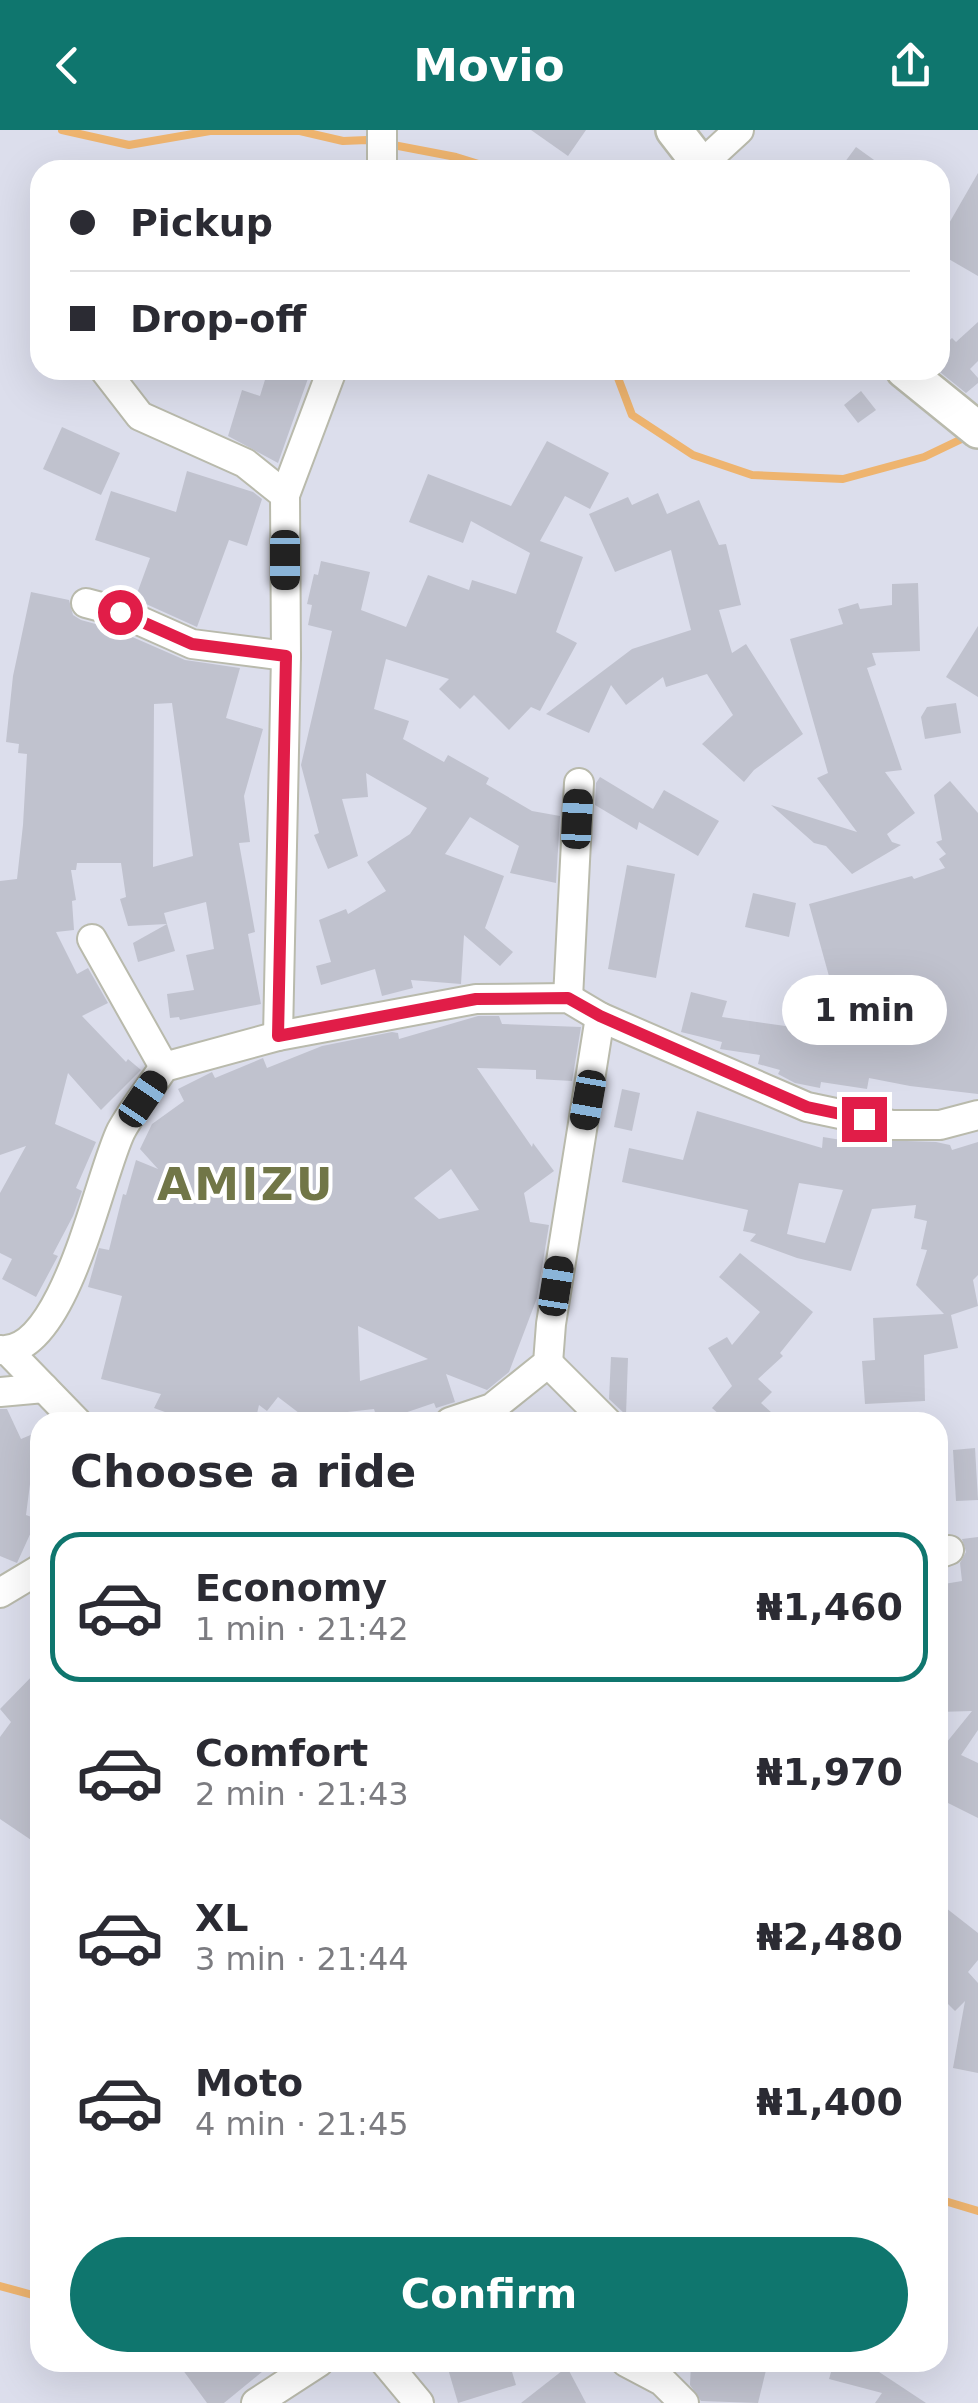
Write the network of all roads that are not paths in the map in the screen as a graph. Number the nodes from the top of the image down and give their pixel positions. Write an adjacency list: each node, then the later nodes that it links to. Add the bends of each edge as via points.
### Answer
1 (382, 130): 4 (street)
2 (674, 130): 5 (street)
3 (739, 130): 6 (street)
4 (382, 160)
5 (698, 160)
6 (710, 160)
7 (112, 380): 11 (street, via 140,416 244,462)
8 (328, 380): 11 (street)
9 (917, 380): 10 (street)
10 (972, 424)
11 (285, 495): 13 (street)
12 (86, 603): 13 (street, via 192,644)
13 (286, 656): 18 (street)
14 (579, 783): 16 (street)
15 (92, 939): 19 (street)
16 (568, 998): 17 (street); 18 (street, via 476,999)
17 (600, 1016): 20 (street, via 807,1107 892,1125); 22 (street)
18 (278, 1036): 19 (street)
19 (164, 1067): 21 (street, via 121,1131 67,1288 30,1338)
20 (978, 1116)
21 (4, 1350): 23 (street)
22 (548, 1363): 26 (street); 27 (street)
23 (44, 1388): 24 (street); 25 (street)
24 (0, 1392)
25 (67, 1412)
26 (480, 1412)
27 (597, 1412)
28 (30, 1574): 29 (street)
29 (0, 1592)
30 (304, 2372): 33 (street)
31 (393, 2372): 34 (street)
32 (645, 2372): 35 (street)
33 (256, 2403)
34 (418, 2403)
35 (684, 2403)

